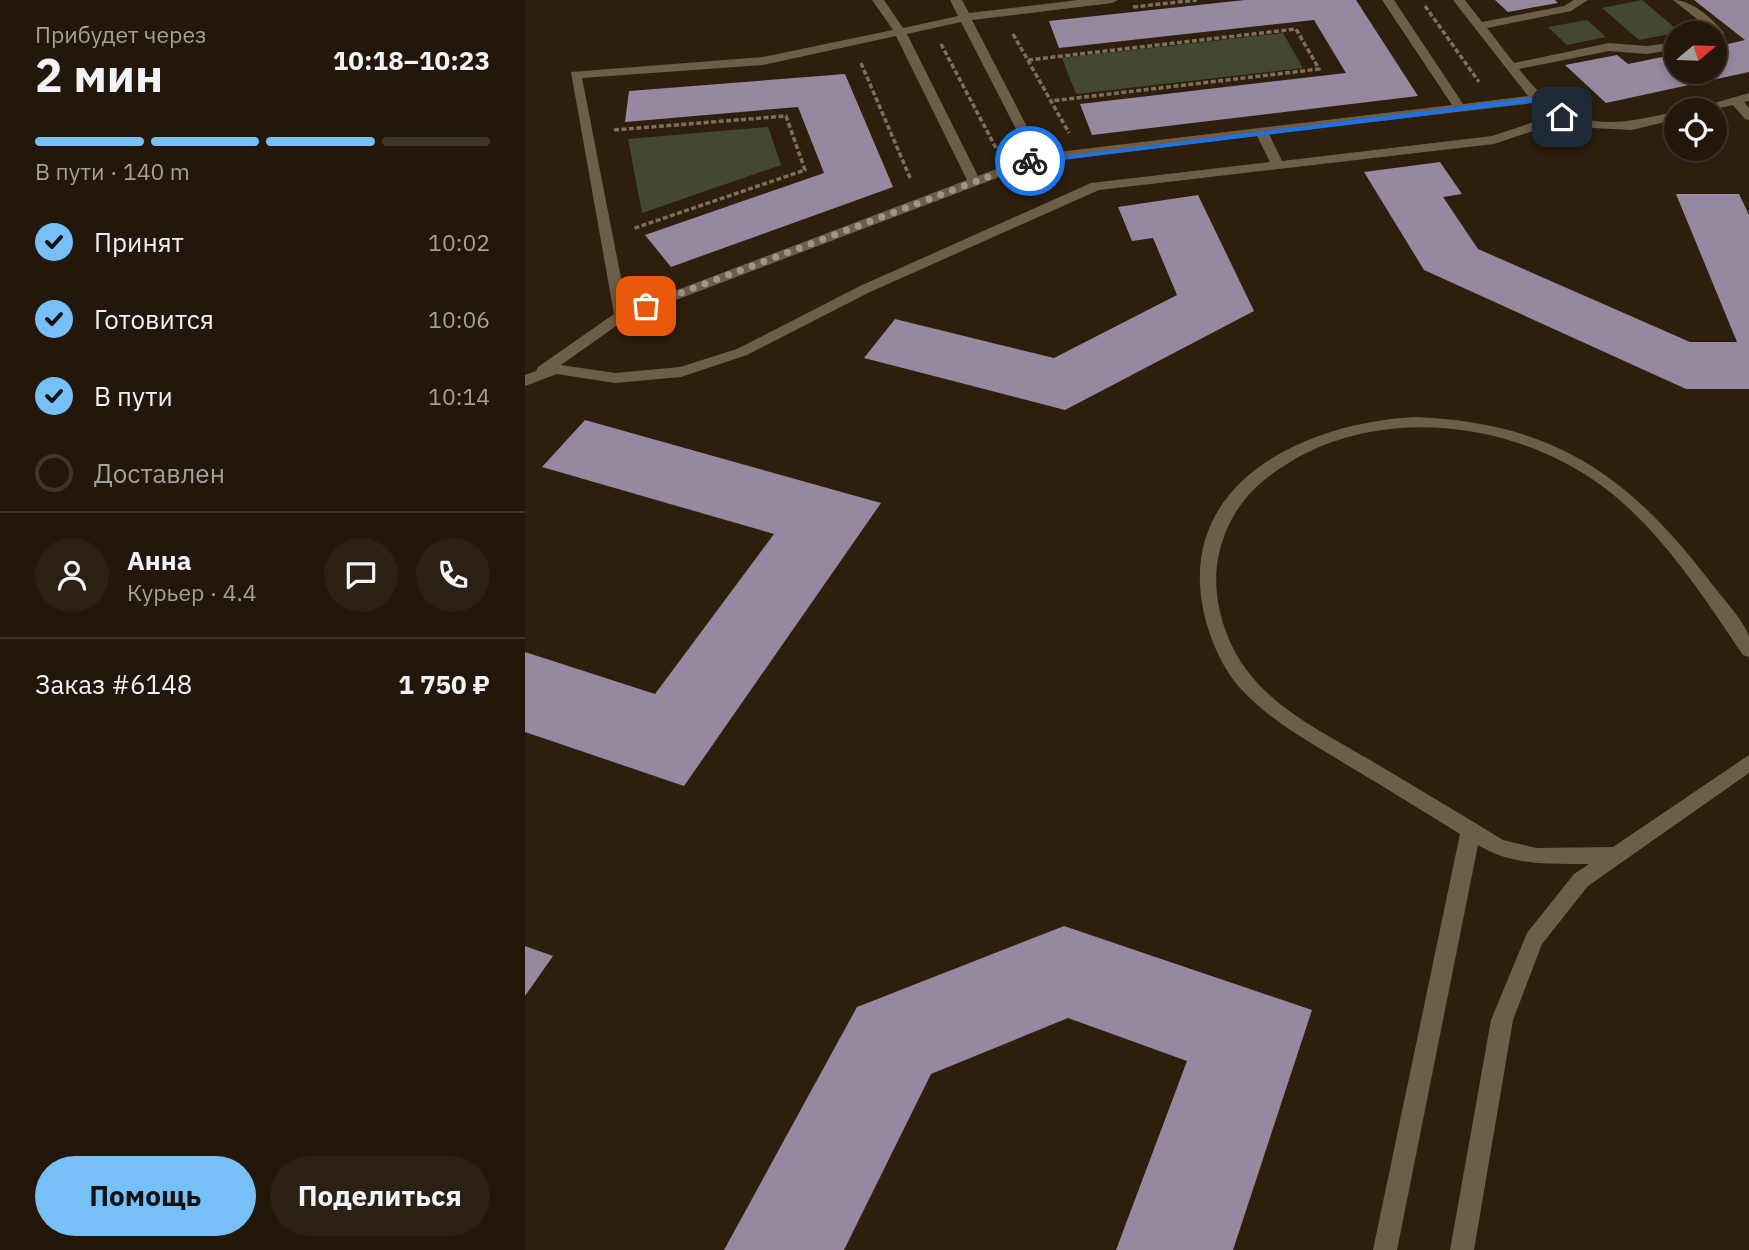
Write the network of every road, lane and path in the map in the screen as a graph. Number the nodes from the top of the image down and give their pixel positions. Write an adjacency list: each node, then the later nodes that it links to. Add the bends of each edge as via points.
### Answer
1 (878, 0): 15 (street)
2 (956, 0): 12 (street)
3 (1112, 0): 12 (street)
4 (1197, 0): 10 (path)
5 (1388, 0): 24 (street)
6 (1421, 0): 23 (path)
7 (1459, 0): 14 (street)
8 (1583, 0): 14 (street, via 1567,9)
9 (1679, 0): 11 (street)
10 (1129, 7)
11 (1705, 21)
12 (967, 23): 13 (street); 18 (path, via 1005,20); 31 (street)
13 (931, 25): 15 (street); 33 (path)
14 (1479, 26): 19 (street)
15 (900, 32): 34 (street); 37 (street, via 763,61 575,75)
16 (1664, 48): 19 (street, via 1609,47)
17 (860, 60): 35 (path)
18 (1028, 60): 22 (path); 22 (path, via 1296,29 1319,69)
19 (1511, 67): 20 (street)
20 (1536, 99): 23 (street); 25 (street)
21 (1742, 99): 26 (street)
22 (1051, 101): 30 (path)
23 (1495, 104): 24 (street)
24 (1460, 108): 29 (street)
25 (1562, 117): 27 (street, via 1632,126); 32 (street, via 1494,140)
26 (1749, 117)
27 (1664, 118)
28 (614, 130): 36 (path, via 786,116 804,170)
29 (1261, 132): 31 (street); 32 (street)
30 (1074, 142)
31 (1037, 158): 33 (street)
32 (1278, 165): 38 (street, via 1096,186 865,289 742,352 681,372 615,379 556,369)
33 (1009, 170): 34 (street)
34 (975, 182): 37 (street)
35 (913, 186)
36 (630, 229)
37 (621, 316): 38 (street)
38 (528, 380)
39 (1744, 637): 40 (street); 42 (street, via 1656,528 1598,476 1538,445 1466,426 1392,423 1333,435 1276,460 1231,500 1206,553 1207,607 1234,667 1278,713)
40 (1749, 650)
41 (1749, 763): 43 (street)
42 (1471, 830): 43 (street, via 1499,847 1536,856); 44 (street)
43 (1616, 855): 45 (street, via 1581,880 1534,939 1502,1020)
44 (1385, 1250)
45 (1462, 1250)

